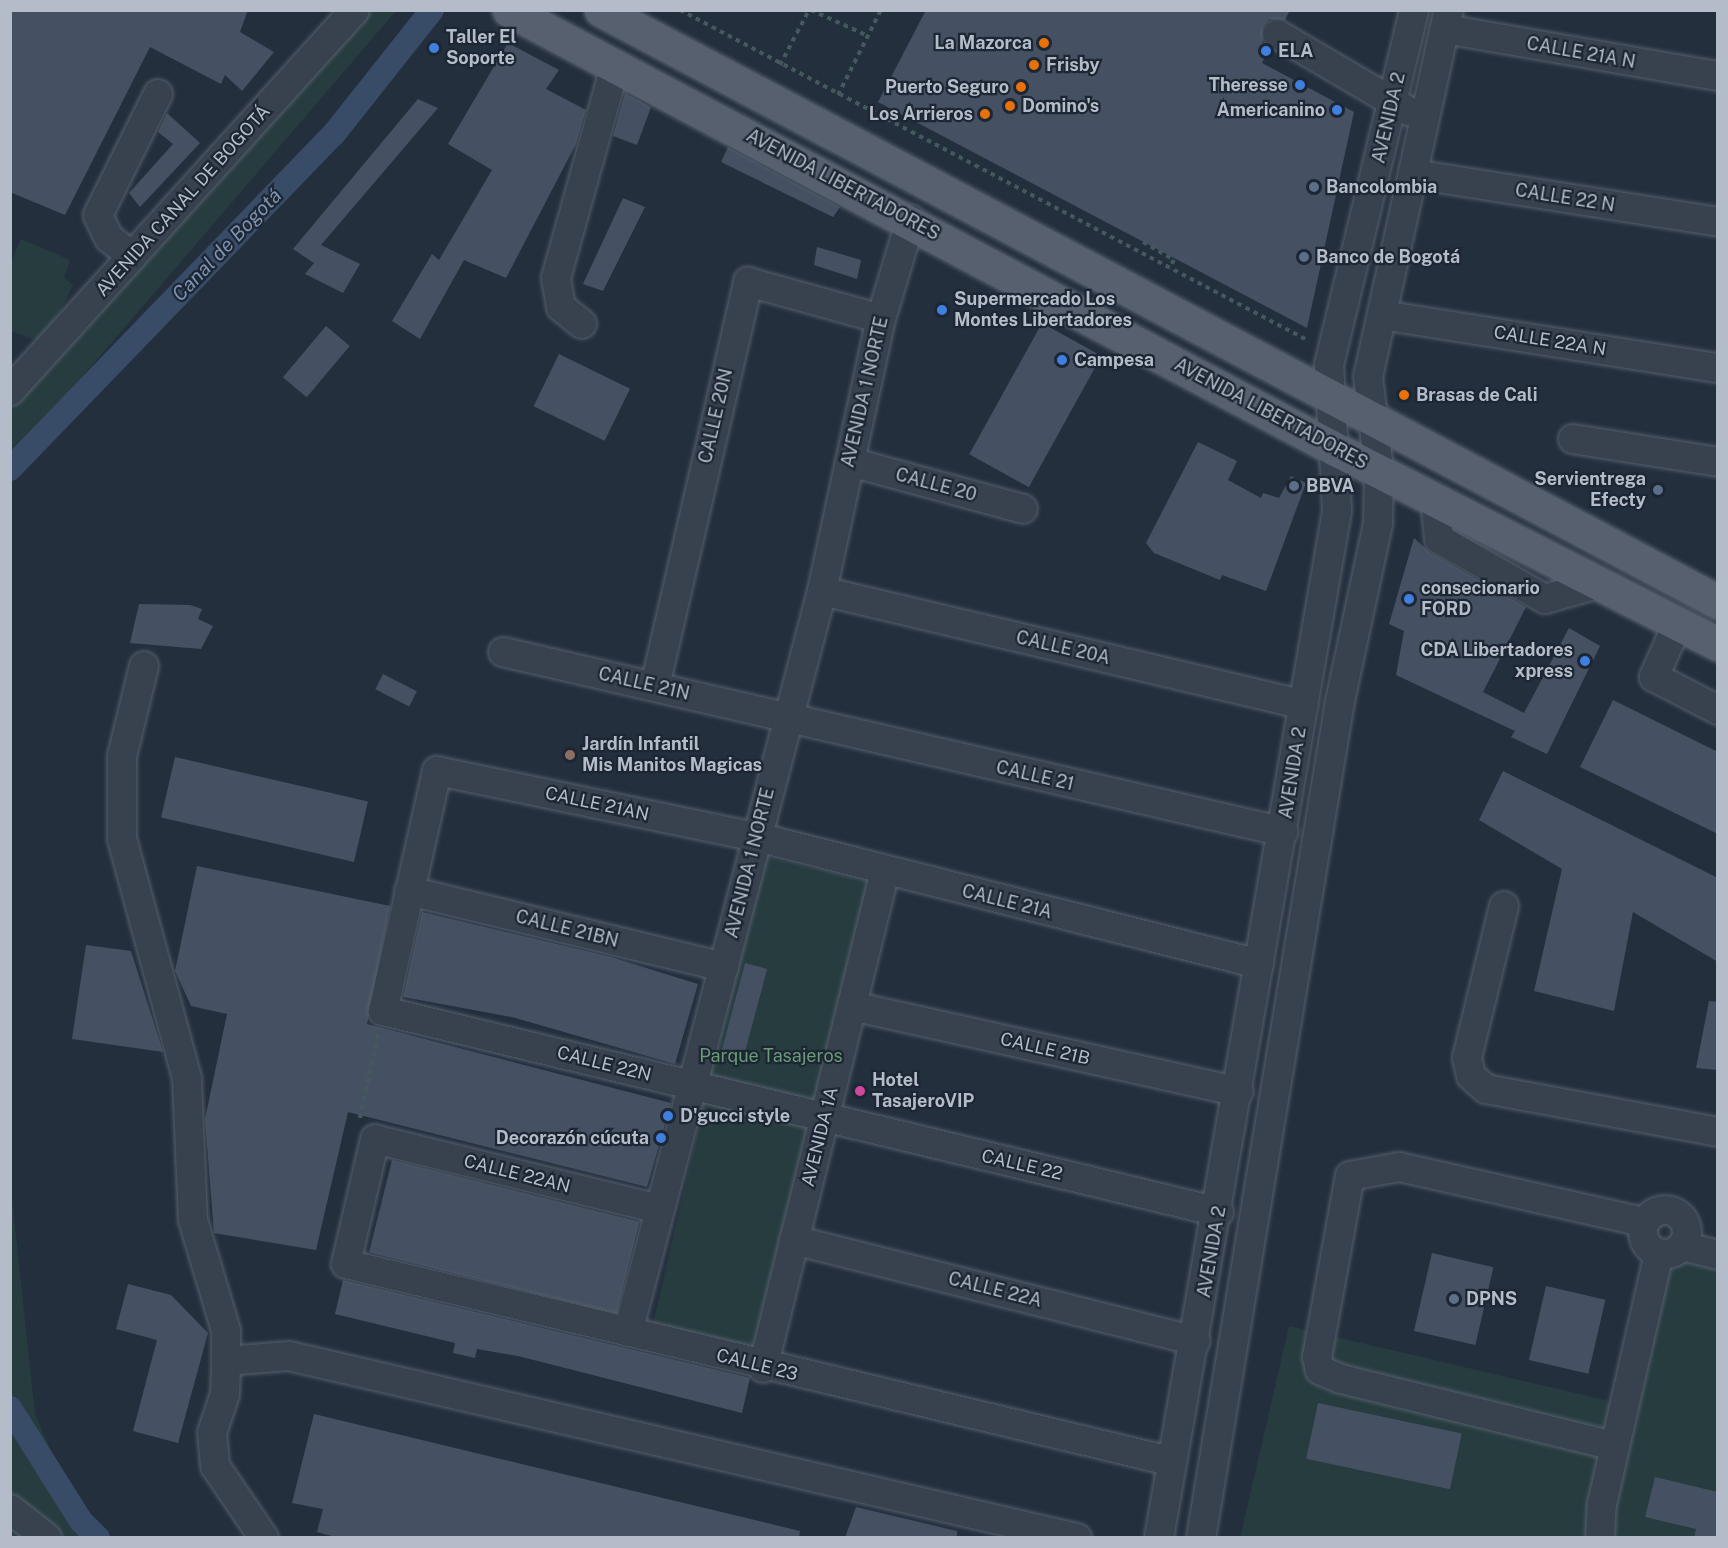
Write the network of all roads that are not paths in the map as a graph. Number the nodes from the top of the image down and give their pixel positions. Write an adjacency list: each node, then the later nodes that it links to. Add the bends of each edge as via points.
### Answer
1 (355, 10): 15 (street, AVENIDA CANAL DE BOGOTÁ)
2 (509, 10): 7 (main road, AVENIDA LIBERTADORES)
3 (601, 10): 21 (main road)
4 (1414, 10): 10 (street, AVENIDA 2)
5 (1447, 20): 8 (street, CALLE 21A N); 11 (street, AVENIDA 2)
6 (1277, 34): 10 (street)
7 (615, 66): 13 (main road, AVENIDA LIBERTADORES); 18 (street, via 556,278 561,306)
8 (1718, 76)
9 (158, 94): 15 (street, via 98,215 109,238)
10 (1393, 102): 11 (street); 21 (street, AVENIDA 2, via 1332,352)
11 (1425, 122): 12 (street, AVENIDA 2)
12 (1413, 174): 14 (street, CALLE 22 N); 16 (street, AVENIDA 2)
13 (911, 219): 17 (street, AVENIDA 1 NORTE); 24 (main road, AVENIDA LIBERTADORES)
14 (1718, 222)
15 (132, 257): 20 (street, AVENIDA CANAL DE BOGOTÁ)
16 (1382, 315): 19 (street, CALLE 22A N); 22 (street, AVENIDA 2, via 1368,377)
17 (881, 319): 25 (street, AVENIDA 1 NORTE); 35 (street, CALLE 20N, via 748,282)
18 (582, 324)
19 (1718, 368)
20 (10, 391)
21 (1329, 399): 22 (main road); 24 (street, AVENIDA 2)
22 (1369, 421): 27 (street, AVENIDA 2); 30 (main road)
23 (1573, 439): 26 (street)
24 (1333, 448): 27 (main road, AVENIDA LIBERTADORES); 36 (street, AVENIDA 2, via 1337,511)
25 (850, 462): 28 (street, CALLE 20); 29 (street, AVENIDA 1 NORTE)
26 (1718, 462)
27 (1379, 470): 31 (main road, AVENIDA LIBERTADORES); 69 (street, AVENIDA 2, via 1378,523 1341,701)
28 (1023, 509)
29 (822, 591): 36 (street, CALLE 20A); 38 (street, AVENIDA 1 NORTE)
30 (1718, 602)
31 (1677, 625): 32 (main road, AVENIDA LIBERTADORES); 37 (street, via 1654,677)
32 (1718, 644)
33 (503, 652): 35 (street, CALLE 21N)
34 (144, 666): 60 (street, via 122,756 122,840 187,1079 193,1220 226,1331)
35 (655, 686): 38 (street, CALLE 21N)
36 (1304, 705): 39 (street, AVENIDA 2)
37 (1718, 710)
38 (786, 720): 39 (street, CALLE 21); 40 (street, AVENIDA 1 NORTE)
39 (1284, 832): 44 (street, AVENIDA 2)
40 (757, 837): 41 (street, CALLE 21A); 42 (street, CALLE 21AN, via 437,771); 45 (street, AVENIDA 1 NORTE)
41 (885, 871): 44 (street, CALLE 21A); 46 (street, AVENIDA 1A)
42 (409, 891): 45 (street, CALLE 21BN); 47 (street, CALLE 22N, via 383,1011)
43 (1504, 906): 50 (street, via 1467,1058 1470,1076 1486,1089)
44 (1259, 964): 48 (street, AVENIDA 2)
45 (724, 967): 47 (street, AVENIDA 1 NORTE)
46 (852, 1006): 48 (street, CALLE 21B); 49 (street, AVENIDA 1A)
47 (693, 1085): 49 (street, CALLE 22N); 51 (street, AVENIDA 1 NORTE)
48 (1239, 1092): 52 (street, AVENIDA 2)
49 (824, 1118): 52 (street, CALLE 22); 55 (street, AVENIDA 1A)
50 (1718, 1132)
51 (659, 1209): 57 (street, CALLE 22AN, via 368,1128); 58 (street, AVENIDA 1 NORTE)
52 (1219, 1212): 59 (street, AVENIDA 2)
53 (1663, 1239): 54 (street); 56 (street); 62 (street); 62 (street, via 1398,1186 1379,1172 1350,1176 1346,1186 1317,1358 1320,1370)
54 (1718, 1239)
55 (794, 1240): 59 (street, CALLE 22A); 61 (street, AVENIDA 1A)
56 (1718, 1255)
57 (346, 1264): 58 (street, CALLE 23)
58 (628, 1332): 61 (street, CALLE 23)
59 (1196, 1341): 63 (street, AVENIDA 2)
60 (226, 1361): 66 (street, via 225,1394 212,1433 215,1466); 67 (street, via 289,1356)
61 (763, 1368): 63 (street, CALLE 23)
62 (1614, 1446): 70 (street)
63 (1170, 1461): 68 (street, AVENIDA 2)
64 (10, 1509): 65 (street)
65 (46, 1538)
66 (264, 1538)
67 (1077, 1538)
68 (1159, 1538)
69 (1201, 1538)
70 (1600, 1538)

